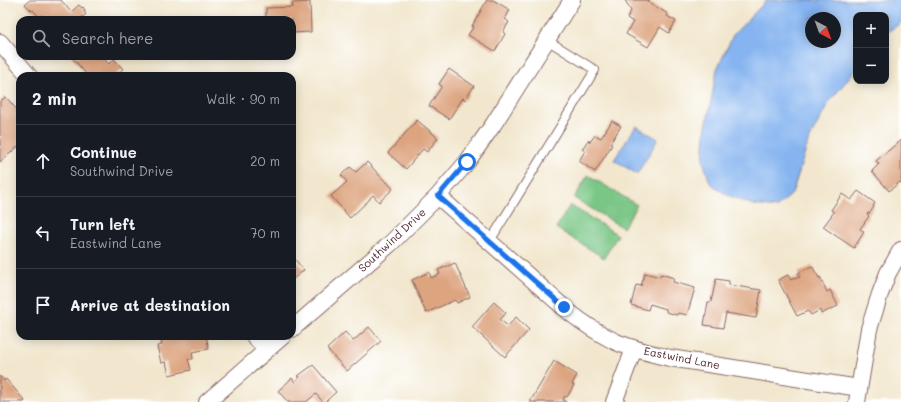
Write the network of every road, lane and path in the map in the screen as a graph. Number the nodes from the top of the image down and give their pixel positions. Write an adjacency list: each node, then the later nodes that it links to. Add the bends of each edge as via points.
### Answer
1 (572, 0): 2 (street, Southwind Drive)
2 (547, 40): 5 (street, Southwind Drive, via 480,144); 6 (lane, via 595,70)
3 (0, 42): 4 (street)
4 (26, 72)
5 (438, 196): 6 (street, Eastwind Lane); 8 (street, Southwind Drive, via 390,244)
6 (490, 241): 11 (street, Eastwind Lane, via 581,321 614,341)
7 (901, 250): 13 (street, via 888,273 869,329)
8 (296, 325)
9 (258, 340): 12 (street)
10 (278, 340): 12 (street)
11 (634, 348): 13 (street, Eastwind Lane, via 670,358); 15 (street)
12 (267, 350): 14 (street)
13 (858, 395)
14 (207, 402)
15 (614, 402)

